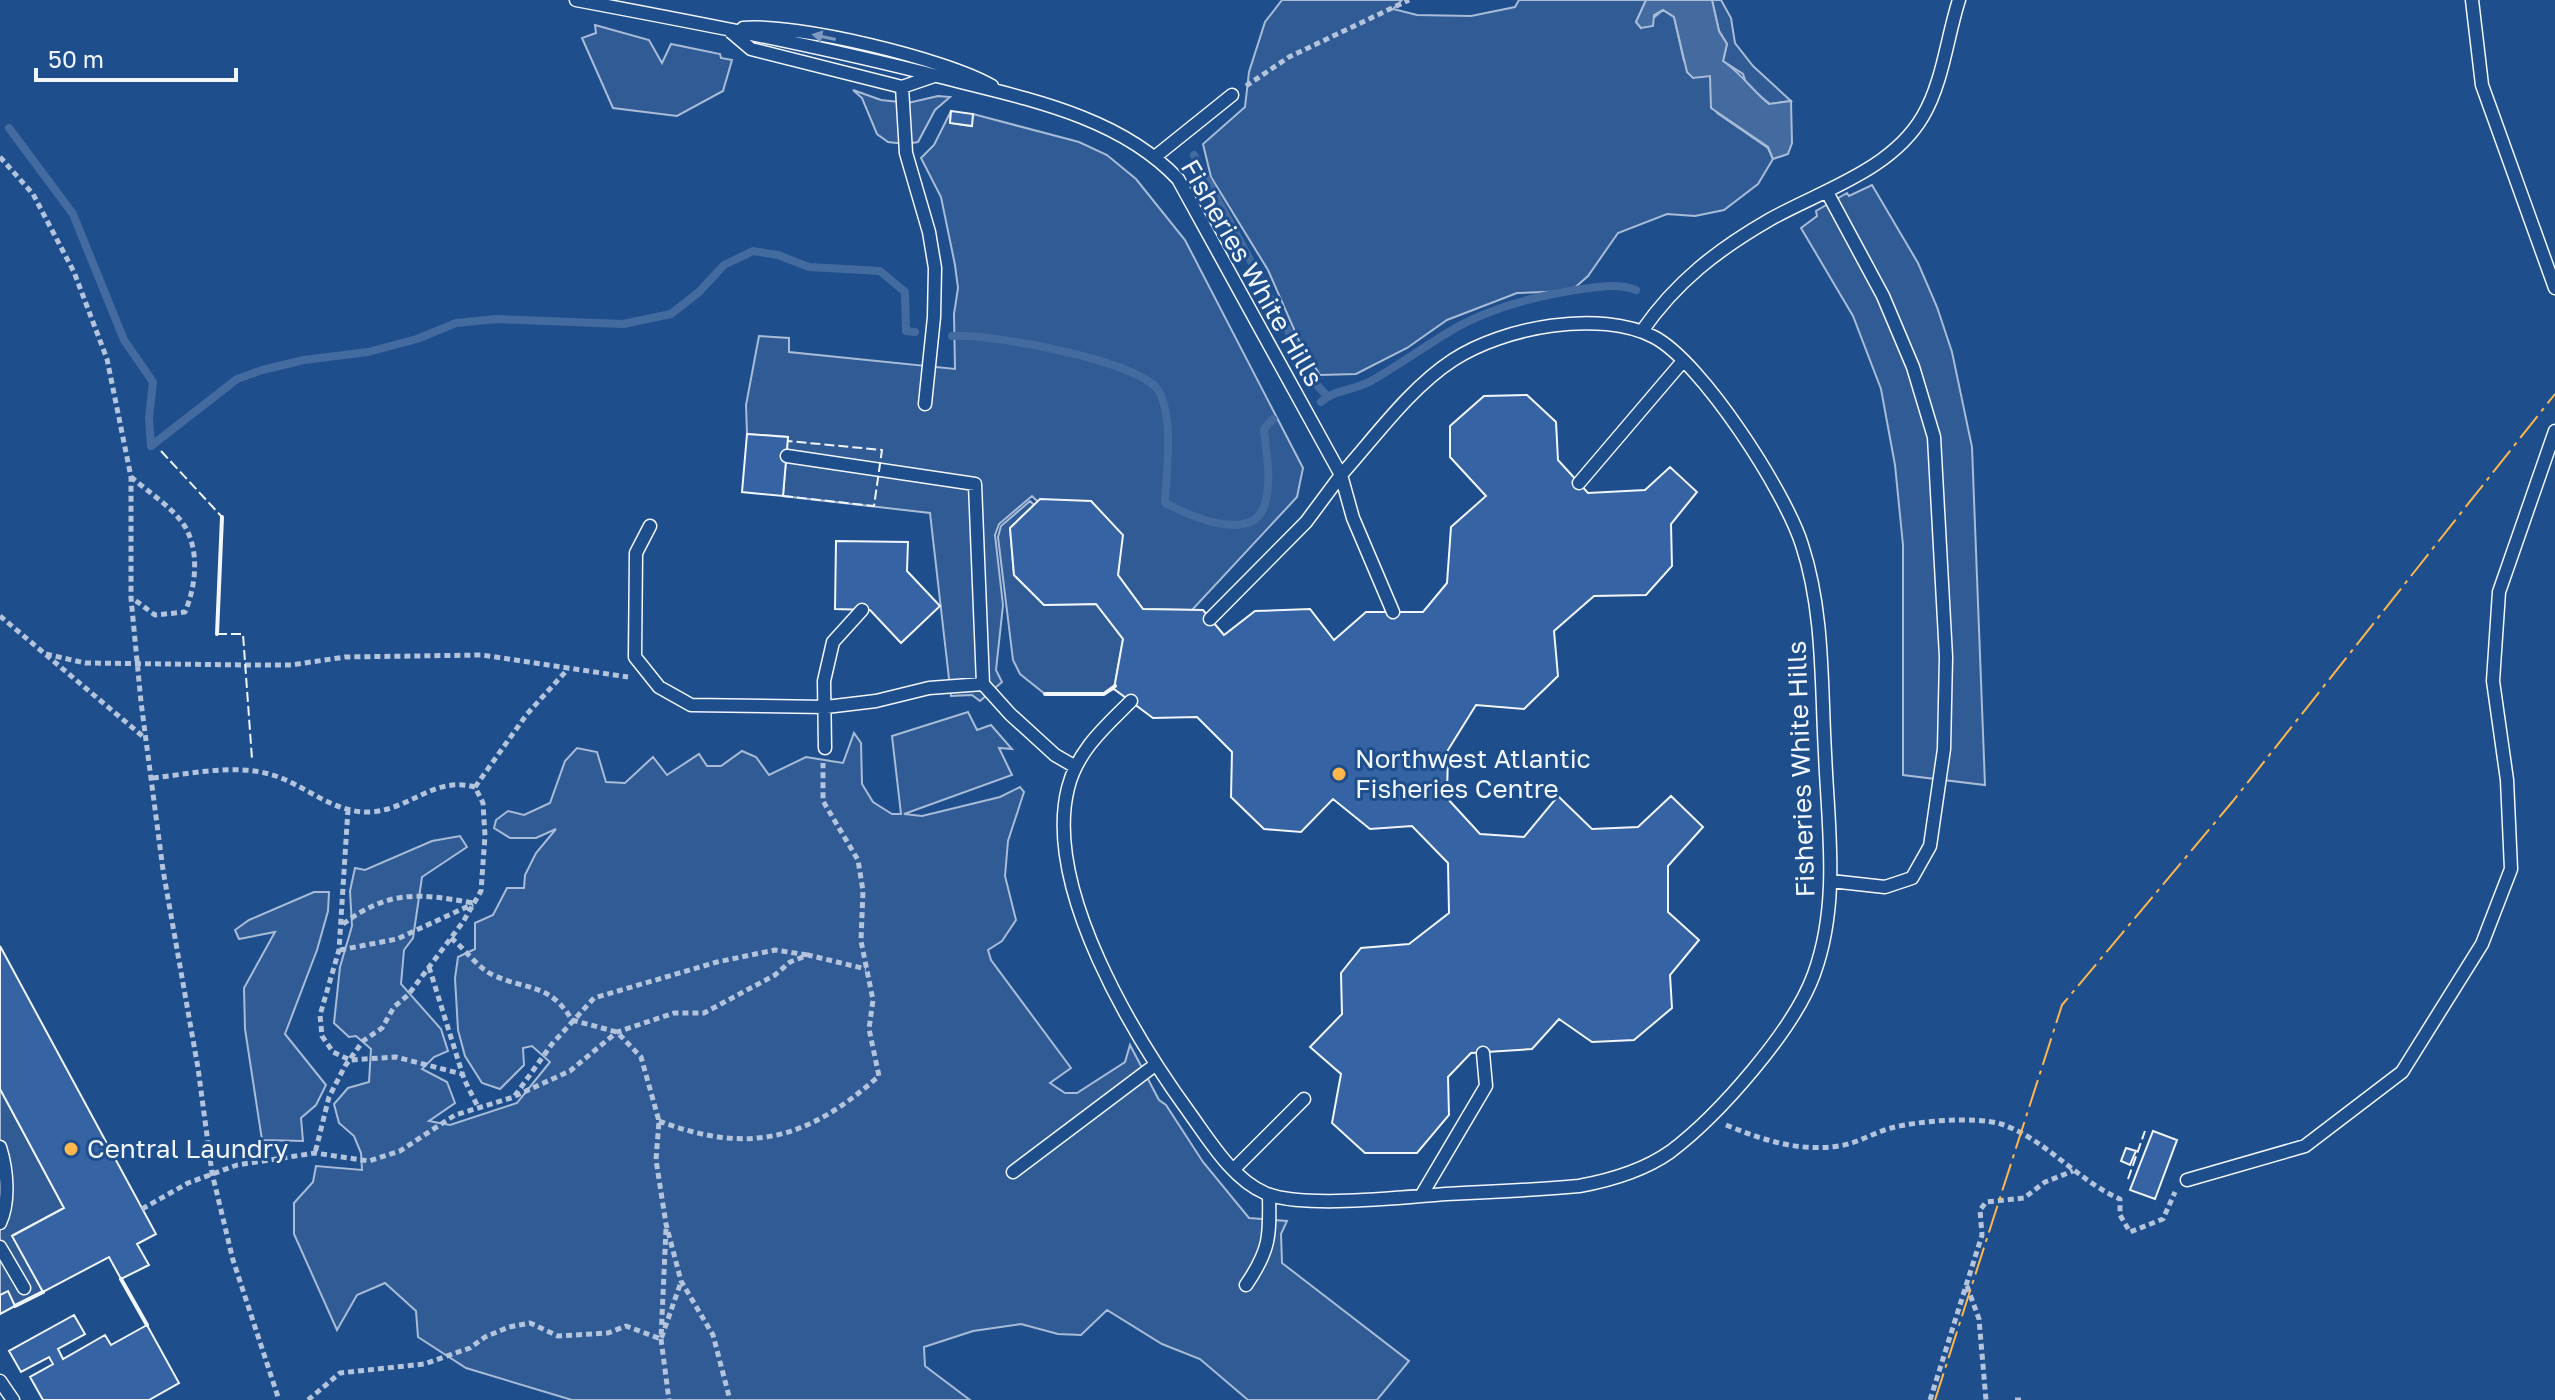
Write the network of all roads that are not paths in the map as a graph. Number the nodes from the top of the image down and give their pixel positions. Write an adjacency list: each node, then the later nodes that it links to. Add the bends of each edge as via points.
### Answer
1 (576, 0): 4 (lane, Fisheries White Hills)
2 (1959, 0): 10 (lane, via 1923,117 1894,148)
3 (2472, 0): 11 (lane, via 2482,85)
4 (728, 30): 5 (lane, Fisheries White Hills); 6 (lane, Fisheries White Hills, via 751,49); 7 (lane, Fisheries White Hills, one-way to 4, via 972,74 891,52 772,26)
5 (934, 76): 6 (lane); 7 (lane, Fisheries White Hills)
6 (902, 87): 14 (lane, via 906,153 935,268)
7 (1004, 94): 9 (lane, Fisheries White Hills, via 1089,120)
8 (1232, 95): 9 (lane)
9 (1156, 156): 17 (lane, Fisheries White Hills, via 1178,179)
10 (1827, 192): 12 (lane, via 1770,219 1702,263 1676,286); 28 (lane, via 1883,296 1913,367 1934,437 1946,657 1944,749 1930,846 1912,878 1899,883 1885,887)
11 (2555, 288)
12 (1642, 331): 13 (lane, Fisheries White Hills); 17 (lane, via 1560,325 1484,343 1430,380)
13 (1683, 361): 18 (lane); 28 (lane, Fisheries White Hills, via 1762,464 1802,546 1816,601)
14 (925, 404)
15 (2555, 431): 35 (lane, via 2499,592 2493,681 2507,780 2511,869 2482,944 2402,1072 2305,1146)
16 (787, 456): 23 (lane, via 975,484)
17 (1341, 475): 21 (lane, Fisheries White Hills, via 1353,518); 22 (lane, via 1306,522)
18 (1579, 483)
19 (650, 526): 25 (lane, via 636,553 635,657 659,687 691,705)
20 (862, 610): 25 (lane, via 833,642 824,681)
21 (1393, 612)
22 (1210, 619)
23 (983, 684): 25 (lane); 27 (lane, via 1016,720)
24 (1131, 701): 27 (lane)
25 (826, 707): 26 (lane)
26 (825, 748)
27 (1074, 766): 30 (lane, via 1065,820 1077,898 1110,983)
28 (1831, 881): 37 (lane, Fisheries White Hills, via 1826,933 1802,1004 1763,1056 1671,1151 1614,1179)
29 (1483, 1053): 37 (lane, via 1486,1086)
30 (1155, 1065): 33 (lane); 34 (lane)
31 (1304, 1099): 33 (lane)
32 (0, 1147): 38 (lane, via 6,1212)
33 (1234, 1169): 36 (lane, via 1248,1185)
34 (1013, 1172)
35 (2187, 1180)
36 (1269, 1195): 37 (lane, Fisheries White Hills, via 1361,1200); 40 (lane, via 1268,1246)
37 (1421, 1196)
38 (0, 1223)
39 (0, 1247): 41 (lane)
40 (1246, 1285)
41 (24, 1288)
42 (0, 1381): 43 (lane)
43 (13, 1400)

